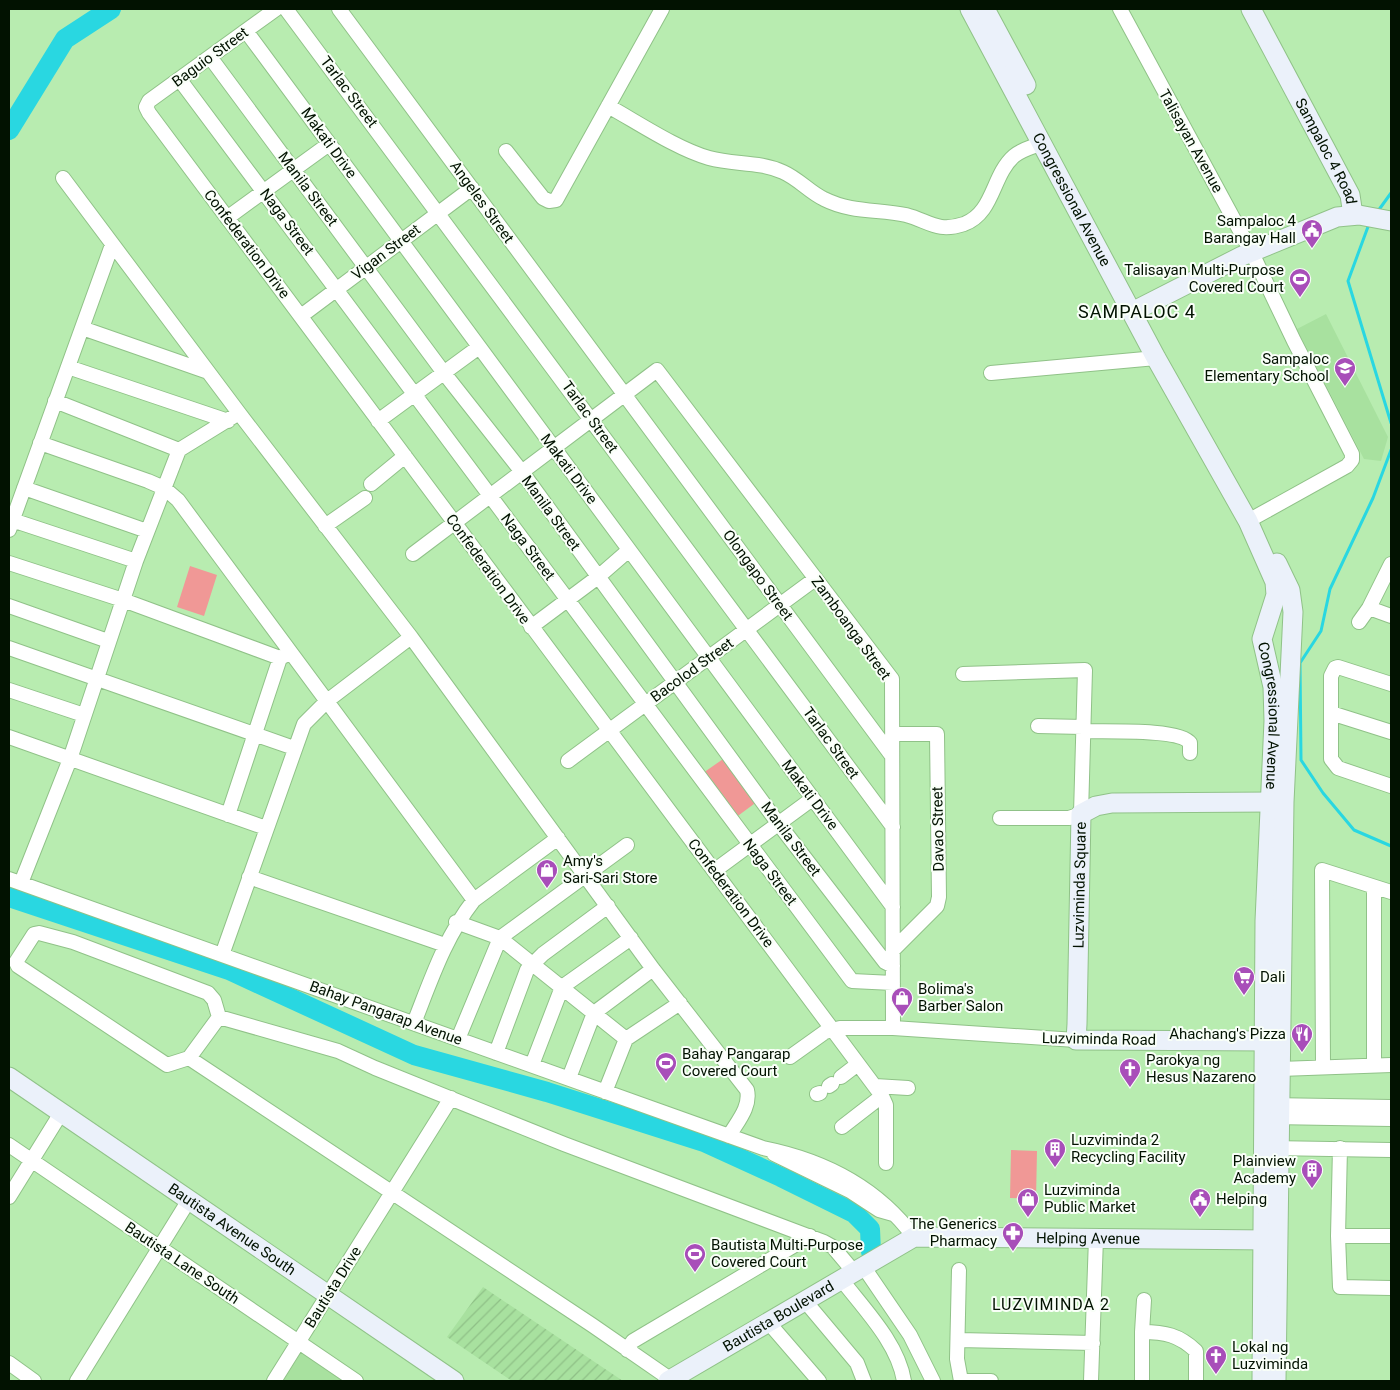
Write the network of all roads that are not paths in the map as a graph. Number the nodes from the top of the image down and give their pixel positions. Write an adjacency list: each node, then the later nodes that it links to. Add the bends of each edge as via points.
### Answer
1 (276, 9): 9 (street, Baguio Street)
2 (286, 9): 21 (street, Tarlac Street)
3 (339, 9): 19 (street, Angeles Street)
4 (662, 9): 12 (street)
5 (970, 9): 14 (main road, Congressional Avenue)
6 (985, 9): 30 (main road, Congressional Avenue)
7 (1120, 9): 27 (street, Talisayan Avenue)
8 (1250, 9): 22 (main road, Sampaloc 4 Road, via 1350,195)
9 (246, 31): 10 (street, Baguio Street); 15 (street, Makati Drive)
10 (210, 57): 11 (street, Baguio Street); 17 (street, Manila Street)
11 (180, 80): 13 (street, Baguio Street, via 149,101); 20 (street, Naga Street)
12 (608, 106): 14 (street, via 708,158 756,164 783,172 826,200 860,211 906,216 943,228 976,218 1013,156); 16 (street, via 556,200 544,198)
13 (146, 107): 23 (street, Confederation Drive)
14 (1042, 143): 30 (main road, Congressional Avenue)
15 (329, 144): 17 (street); 25 (street, Makati Drive)
16 (506, 151)
17 (294, 170): 20 (street); 28 (street, Manila Street)
18 (63, 178): 26 (street)
19 (472, 188): 21 (street, Vigan Street); 40 (street, Angeles Street)
20 (264, 192): 23 (street); 29 (street, Naga Street)
21 (439, 213): 25 (street, Vigan Street); 43 (street, Tarlac Street)
22 (1356, 215): 24 (main road); 27 (main road, Sampaloc 4 Road, via 1337,216)
23 (227, 218): 31 (street, Confederation Drive)
24 (1390, 220)
25 (402, 241): 28 (street, Vigan Street); 33 (street, Makati Drive)
26 (112, 245): 32 (street); 36 (street)
27 (1252, 253): 30 (main road, Sampaloc 4 Road); 55 (street, Talisayan Avenue, via 1352,454 1352,460 1347,466)
28 (366, 267): 29 (street, Vigan Street); 37 (street, Manila Street)
29 (337, 289): 31 (street, Vigan Street); 39 (street, Naga Street)
30 (1138, 309): 34 (main road, Congressional Avenue); 55 (main road, Congressional Avenue)
31 (301, 316): 44 (street, Confederation Drive)
32 (82, 328): 35 (street); 36 (street)
33 (479, 347): 37 (street); 46 (street, Makati Drive)
34 (1156, 358): 38 (street); 55 (main road, Congressional Avenue)
35 (68, 367): 41 (street); 42 (street)
36 (208, 372): 42 (street)
37 (444, 373): 39 (street); 49 (street, Manila Street)
38 (991, 374)
39 (415, 394): 44 (street); 53 (street, Naga Street)
40 (624, 395): 43 (street); 66 (street, Zamboanga Street, via 657,370); 69 (street, Olongapo Street)
41 (55, 402): 45 (street); 47 (street)
42 (233, 417): 47 (street); 58 (street)
43 (592, 419): 46 (street); 75 (street, Tarlac Street)
44 (378, 421): 48 (street, Confederation Drive)
45 (40, 443): 51 (street); 52 (street)
46 (554, 448): 49 (street); 60 (street, Makati Drive)
47 (178, 450): 52 (street)
48 (405, 456): 50 (street); 56 (street, Confederation Drive)
49 (522, 472): 53 (street); 65 (street, Manila Street)
50 (371, 484)
51 (24, 488): 57 (street); 59 (street)
52 (164, 488): 59 (street); 79 (street, via 178,500)
53 (490, 496): 56 (street); 68 (street, Naga Street)
54 (365, 498): 58 (street)
55 (1251, 519): 104 (main road, Congressional Avenue, via 1276,595 1262,639 1273,687); 104 (main road, Congressional Avenue, via 1290,590 1293,612)
56 (454, 522): 61 (street); 74 (street, Confederation Drive)
57 (10, 525): 62 (street)
58 (325, 526): 76 (street)
59 (147, 531): 62 (street)
60 (629, 550): 65 (street); 80 (street, Makati Drive)
61 (413, 554)
62 (136, 561): 67 (street)
63 (9, 563): 67 (street)
64 (1391, 564): 71 (street)
65 (598, 577): 68 (street); 83 (street, Manila Street)
66 (815, 579): 69 (street, Bacolod Street); 94 (street, Zamboanga Street, via 892,680)
67 (123, 600): 77 (street); 79 (street)
68 (568, 600): 74 (street); 87 (street, Naga Street)
69 (780, 605): 75 (street, Bacolod Street); 99 (street, Olongapo Street)
70 (9, 606): 77 (street)
71 (1369, 608): 72 (street); 73 (street)
72 (1391, 616)
73 (1359, 622)
74 (531, 628): 92 (street, Confederation Drive)
75 (747, 630): 80 (street, Bacolod Street); 109 (street, Tarlac Street)
76 (411, 637): 86 (street); 111 (street)
77 (108, 641): 82 (street)
78 (9, 648): 82 (street)
79 (285, 655): 86 (street); 95 (street)
80 (708, 658): 83 (street, Bacolod Street); 103 (street, Makati Drive)
81 (963, 674): 91 (street, via 1085,670)
82 (96, 678): 89 (street); 95 (street)
83 (674, 683): 87 (street, Bacolod Street); 108 (street, Manila Street)
84 (1391, 684): 88 (street, via 1335,668 1331,676)
85 (9, 690): 89 (street)
86 (326, 701): 97 (street, via 307,719); 120 (street)
87 (646, 704): 92 (street, Bacolod Street); 112 (street, Naga Street)
88 (1331, 713): 93 (street); 102 (street, via 1331,759 1334,765)
89 (84, 715): 100 (street)
90 (1038, 726): 91 (street)
91 (1083, 729): 98 (street, via 1184,737 1190,743); 105 (street)
92 (610, 731): 101 (street, Bacolod Street); 114 (street, Confederation Drive)
93 (1391, 732)
94 (892, 734): 99 (street, Zamboanga Street); 127 (street, Davao Street, via 937,734 940,897 937,906)
95 (254, 735): 97 (street); 106 (street)
96 (9, 737): 100 (street)
97 (294, 748): 110 (street)
98 (1190, 753)
99 (892, 756): 109 (street, Zamboanga Street)
100 (70, 759): 106 (street); 117 (street)
101 (568, 761)
102 (1391, 786)
103 (812, 799): 108 (street); 122 (street, Makati Drive)
104 (1276, 802): 105 (main road, Luzviminda Square, via 1112,802); 144 (main road, Congressional Avenue)
105 (1081, 814): 107 (street, via 1068,818); 143 (main road, Luzviminda Square)
106 (228, 815): 110 (street)
107 (1000, 818)
108 (778, 824): 112 (street); 131 (street, Manila Street, via 885,962)
109 (892, 827): 122 (street, Zamboanga Street)
110 (266, 828): 116 (street)
111 (558, 838): 115 (street); 120 (street)
112 (750, 844): 114 (street); 133 (street, Naga Street, via 852,981)
113 (627, 845): 115 (street)
114 (714, 871): 140 (street, Confederation Drive)
115 (585, 875): 121 (street); 124 (street)
116 (249, 877): 126 (street); 128 (street)
117 (15, 881): 128 (street, Bahay Pangarap Avenue)
118 (1374, 887): 119 (street); 151 (street, via 1322,870); 152 (street)
119 (1391, 892)
120 (474, 900): 123 (street)
121 (608, 906): 125 (street); 130 (street)
122 (893, 907): 127 (street, Zamboanga Street)
123 (456, 922): 124 (street); 126 (street)
124 (500, 938): 130 (street); 142 (street)
125 (631, 938): 132 (street); 134 (street)
126 (445, 945): 138 (street)
127 (893, 950): 131 (street, Zamboanga Street)
128 (222, 955): 138 (street, Bahay Pangarap Avenue)
129 (12, 963): 137 (street, via 34,934 40,933 73,942 208,993 214,1000); 147 (street, via 167,1065)
130 (533, 964): 134 (street); 145 (street, via 527,970)
131 (893, 966): 133 (street, Zamboanga Street)
132 (653, 969): 135 (street); 136 (street)
133 (893, 983): 139 (street, Zamboanga Street)
134 (562, 987): 136 (street); 149 (street)
135 (680, 1002): 141 (street); 166 (street, via 747,1090 747,1106)
136 (594, 1013): 141 (street); 155 (street)
137 (219, 1017): 147 (street); 160 (street, via 338,1051)
138 (414, 1023): 142 (street, Bahay Pangarap Avenue)
139 (893, 1028): 140 (street); 143 (street, Luzviminda Road)
140 (832, 1030): 146 (street); 148 (street, Confederation Drive)
141 (626, 1038): 159 (street)
142 (458, 1039): 145 (street, Bahay Pangarap Avenue)
143 (1076, 1040): 144 (main road, Luzviminda Road)
144 (1272, 1041): 153 (main road, Congressional Avenue); 162 (main road, Congressional Avenue)
145 (496, 1053): 149 (street, Bahay Pangarap Avenue)
146 (790, 1057)
147 (190, 1058): 173 (street)
148 (858, 1064): 156 (street); 158 (street, Confederation Drive)
149 (532, 1065): 155 (street, Bahay Pangarap Avenue)
150 (1391, 1065): 152 (street)
151 (1323, 1066): 152 (street); 153 (street)
152 (1374, 1066)
153 (1280, 1069): 162 (main road, Congressional Avenue)
154 (9, 1077): 163 (main road, Bautista Avenue South)
155 (568, 1078): 159 (street, Bahay Pangarap Avenue)
156 (828, 1087)
157 (908, 1088): 158 (street)
158 (878, 1091): 165 (street); 172 (street, Confederation Drive, via 886,1105)
159 (605, 1092): 166 (street, Bahay Pangarap Avenue)
160 (451, 1098): 173 (street, Bautista Drive); 176 (street)
161 (1391, 1106): 162 (street)
162 (1272, 1111): 164 (street); 168 (main road, Congressional Avenue)
163 (61, 1113): 171 (street); 175 (main road, Bautista Avenue South)
164 (1391, 1119)
165 (842, 1127)
166 (729, 1136): 177 (street, Bahay Pangarap Avenue, via 763,1148 850,1191 879,1210 893,1214)
167 (9, 1145): 171 (street, Bautista Lane South)
168 (1272, 1148): 169 (street); 181 (main road, Congressional Avenue)
169 (1340, 1148): 170 (street); 178 (street)
170 (1391, 1150)
171 (32, 1161): 174 (street); 182 (street, Bautista Lane South)
172 (886, 1163)
173 (392, 1192): 186 (street, Bautista Drive); 194 (street)
174 (9, 1197)
175 (189, 1200): 182 (street); 186 (main road, Bautista Avenue South)
176 (810, 1236): 184 (street, via 833,1247); 194 (street, via 632,1341)
177 (914, 1236): 180 (main road, Helping Avenue); 184 (main road, Bautista Boulevard)
178 (1338, 1236): 179 (street); 185 (street, via 1340,1287)
179 (1391, 1236)
180 (1096, 1238): 181 (main road, Helping Avenue); 193 (street)
181 (1271, 1240): 211 (main road, Congressional Avenue); 212 (main road, Congressional Avenue)
182 (160, 1247): 192 (street, Bautista Lane South); 197 (street)
183 (960, 1270): 191 (street)
184 (853, 1272): 188 (main road, Bautista Boulevard); 204 (street, via 869,1314 892,1350); 205 (street, via 910,1335)
185 (1391, 1288)
186 (328, 1295): 192 (street, Bautista Drive); 200 (main road, Bautista Avenue South)
187 (1144, 1300): 190 (street)
188 (805, 1301): 189 (main road, Bautista Boulevard); 203 (street, via 857,1363)
189 (768, 1322): 201 (main road, Bautista Boulevard); 202 (street)
190 (1142, 1332): 209 (street); 210 (street, via 1166,1332 1184,1340 1196,1351)
191 (958, 1340): 193 (street); 206 (street)
192 (299, 1342): 198 (street, Bautista Drive); 199 (street, Bautista Lane South)
193 (1093, 1343): 208 (street)
194 (627, 1350): 201 (street)
195 (9, 1363): 196 (street)
196 (34, 1381)
197 (77, 1381)
198 (274, 1381)
199 (356, 1381)
200 (454, 1381)
201 (671, 1381)
202 (819, 1381)
203 (864, 1381)
204 (904, 1381)
205 (932, 1381)
206 (961, 1381): 207 (street)
207 (991, 1381)
208 (1091, 1381)
209 (1142, 1381)
210 (1196, 1381)
211 (1262, 1381)
212 (1276, 1381)

